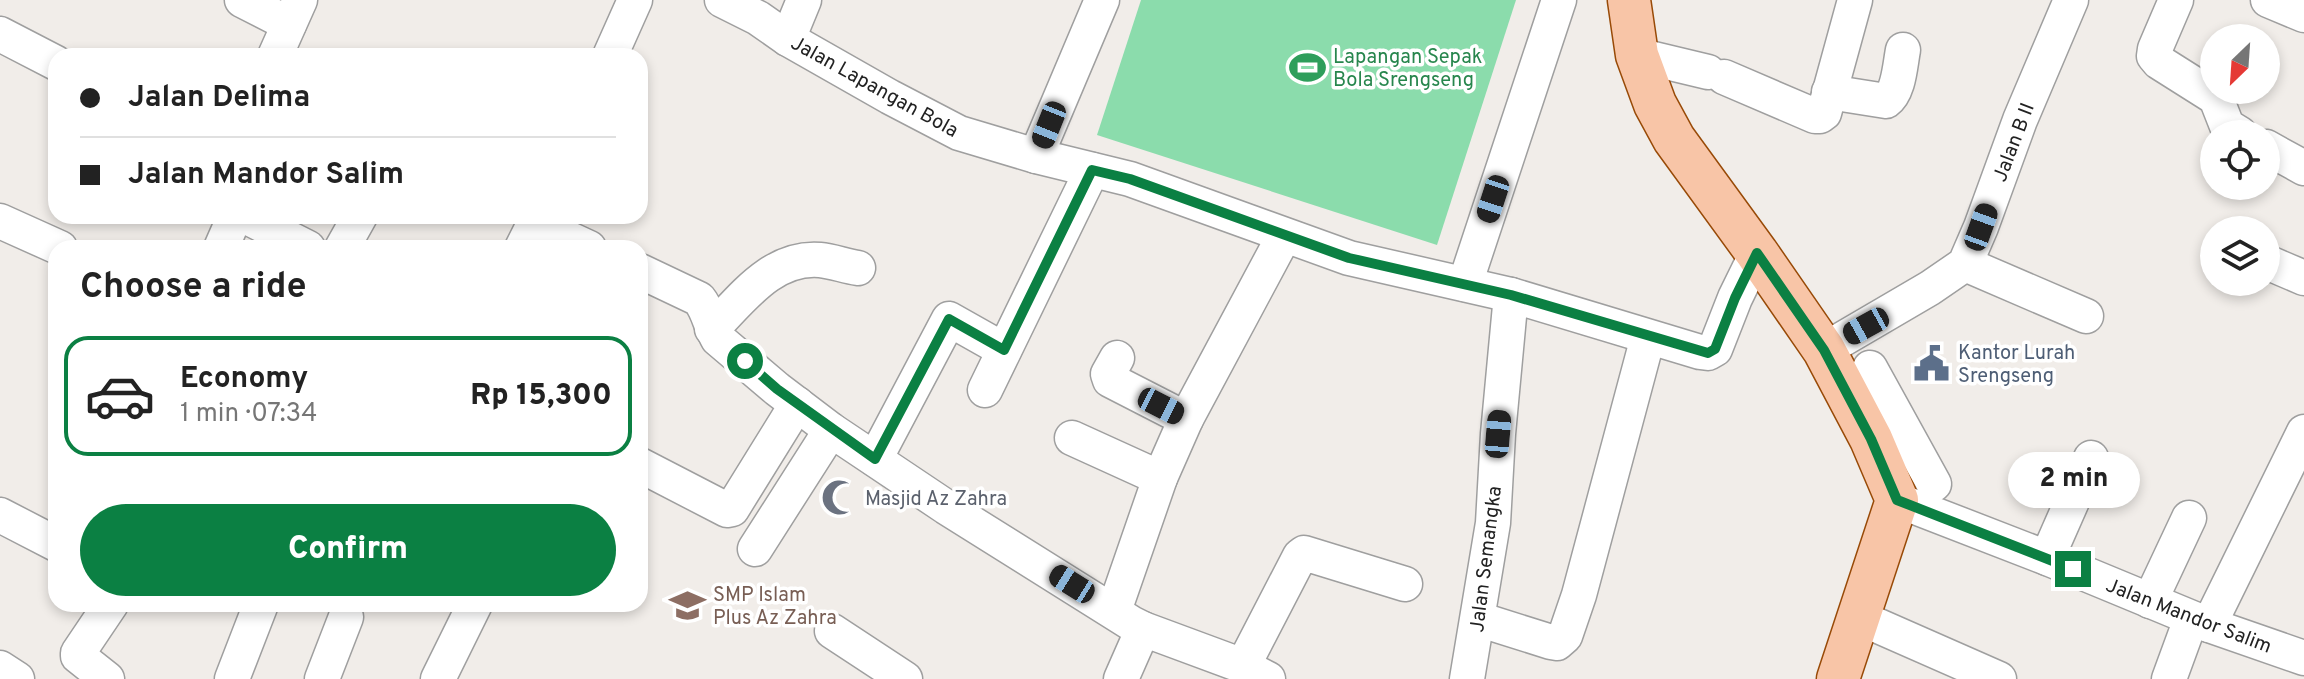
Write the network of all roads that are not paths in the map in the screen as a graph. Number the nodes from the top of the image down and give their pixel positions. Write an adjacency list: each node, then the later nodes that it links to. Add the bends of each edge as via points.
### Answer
1 (242, 0): 13 (street)
2 (635, 0): 18 (street)
3 (722, 0): 16 (street, Jalan Lapangan Bola)
4 (804, 0): 16 (street)
5 (1102, 0): 25 (street)
6 (1559, 0): 41 (street)
7 (1629, 0): 20 (main road)
8 (1855, 0): 22 (street)
9 (1879, 0): 22 (street)
10 (2071, 0): 36 (street, Jalan B II)
11 (2176, 0): 23 (street, via 2154,56 2216,98)
12 (2268, 0): 14 (street)
13 (295, 12): 17 (street)
14 (2304, 15)
15 (0, 34): 21 (street)
16 (788, 39): 25 (street, Jalan Lapangan Bola, via 959,133)
17 (279, 48)
18 (614, 48)
19 (1903, 50): 22 (street, via 1891,98)
20 (1637, 55): 22 (street, via 1716,74 1815,116); 35 (main road, via 1674,139)
21 (48, 59)
22 (1839, 94)
23 (2225, 120)
24 (2280, 155): 26 (street)
25 (1036, 156): 27 (street, Jalan Lapangan Bola)
26 (2304, 168)
27 (1092, 170): 31 (street, Jalan Lapangan Bola); 46 (street)
28 (0, 221): 34 (street)
29 (261, 224): 32 (street)
30 (532, 229): 33 (street)
31 (1284, 236): 41 (street, Jalan Lapangan Bola, via 1349,258); 52 (street)
32 (292, 240)
33 (565, 240)
34 (48, 243)
35 (1757, 253): 45 (street, Jalan Lapangan Bola, via 1715,349 1700,352); 47 (main road)
36 (1965, 264): 43 (street); 47 (street)
37 (858, 268): 44 (street, via 820,260 795,262 768,273)
38 (2280, 268): 40 (street)
39 (648, 275): 44 (street, via 699,299)
40 (2304, 278)
41 (1465, 284): 42 (street, Jalan Lapangan Bola)
42 (1511, 295): 45 (street, Jalan Lapangan Bola); 75 (street, Jalan Semangka, via 1493,523)
43 (2086, 316)
44 (712, 329): 51 (street)
45 (1648, 337): 75 (street, via 1565,636 1551,642)
46 (1004, 350): 50 (street); 58 (street, via 949,319)
47 (1824, 350): 54 (main road)
48 (1117, 358): 52 (street, via 1110,380)
49 (1870, 368): 54 (street)
50 (985, 390)
51 (797, 404): 53 (street); 59 (street, via 732,509)
52 (1186, 419): 60 (street)
53 (831, 430): 58 (street); 65 (street)
54 (1886, 432): 61 (main road)
55 (2304, 432): 76 (street)
56 (1072, 438): 60 (street)
57 (2091, 458): 66 (street)
58 (875, 459): 69 (street)
59 (648, 469)
60 (1160, 478): 69 (street)
61 (1915, 492): 66 (street, Jalan Mandor Salim); 74 (main road)
62 (0, 515): 64 (street)
63 (2189, 518): 68 (street)
64 (48, 540)
65 (755, 549)
66 (2047, 558): 68 (street, Jalan Mandor Salim)
67 (1405, 584): 81 (street, via 1304,553)
68 (2150, 601): 76 (street, Jalan Mandor Salim)
69 (1114, 611): 77 (street)
70 (106, 612): 85 (street, via 78,656)
71 (259, 612): 83 (street)
72 (472, 612): 82 (street)
73 (346, 617): 86 (street)
74 (1858, 617): 90 (main road); 91 (street)
75 (1478, 619): 89 (street, Jalan Semangka)
76 (2200, 622): 79 (street, Jalan Mandor Salim); 92 (street)
77 (1143, 629): 81 (street); 88 (street)
78 (832, 631): 87 (street)
79 (2304, 658)
80 (0, 668): 84 (street)
81 (1245, 668)
82 (445, 677)
83 (238, 678)
84 (17, 679)
85 (107, 679)
86 (322, 679)
87 (905, 679)
88 (1121, 679)
89 (1467, 679)
90 (1838, 679)
91 (1999, 679)
92 (2169, 679)

